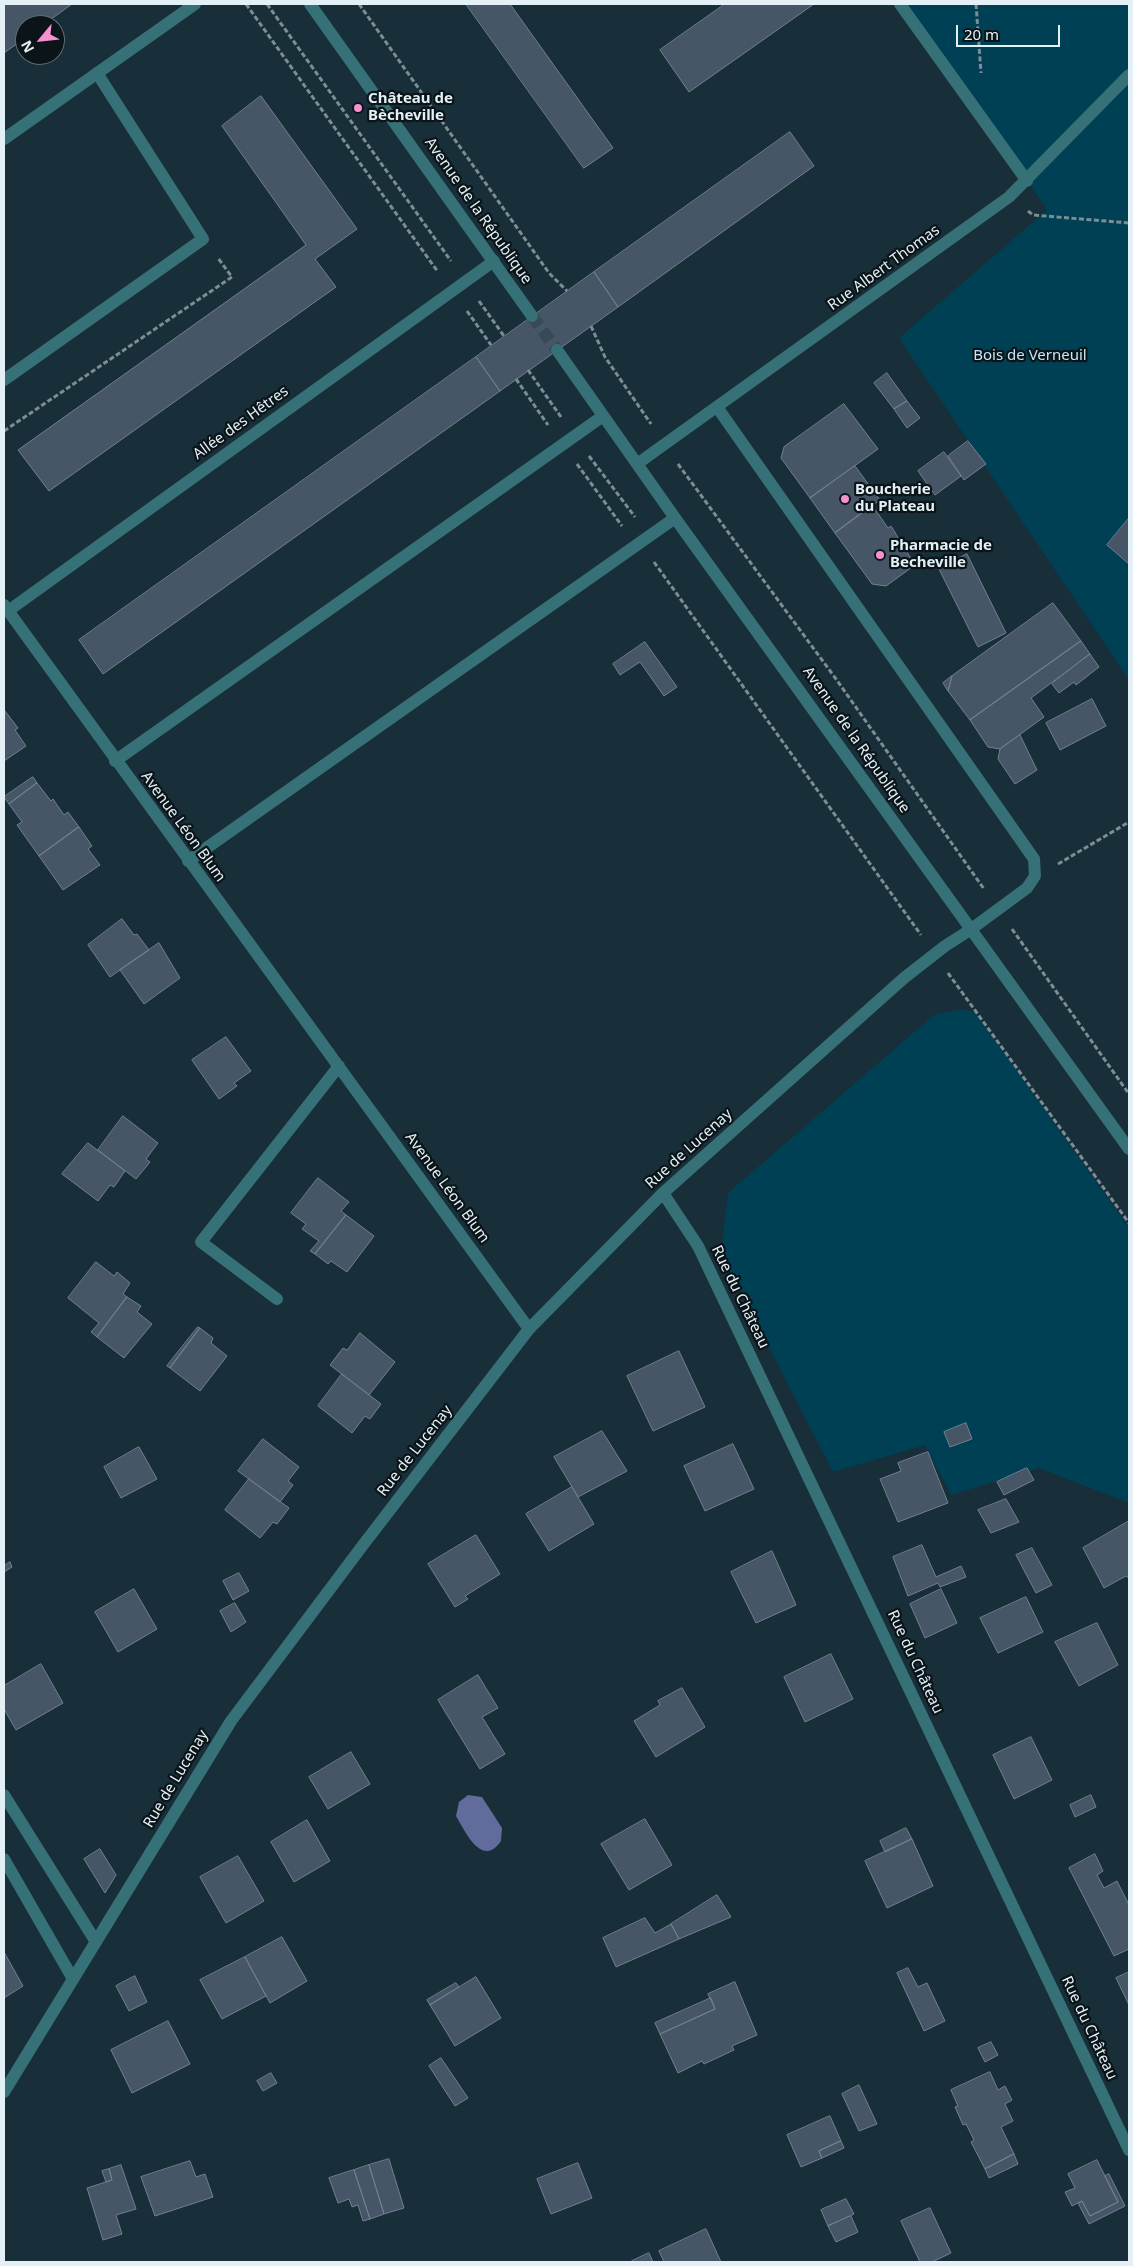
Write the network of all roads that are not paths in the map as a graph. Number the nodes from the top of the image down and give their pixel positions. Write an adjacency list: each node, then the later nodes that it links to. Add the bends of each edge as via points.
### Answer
1 (195, 4): 4 (street)
2 (310, 4): 8 (street, Avenue de la République)
3 (900, 4): 7 (street)
4 (97, 73): 6 (street); 11 (street, via 203,239)
5 (1129, 75): 7 (street, Rue Albert Thomas)
6 (4, 139)
7 (1027, 181): 12 (street, Rue Albert Thomas)
8 (494, 261): 9 (street, Avenue de la République); 16 (street, Allée des Hêtres)
9 (532, 316)
10 (557, 350): 13 (street, Avenue de la République)
11 (4, 380)
12 (717, 407): 14 (street, Rue Albert Thomas); 19 (street, Rue de Lucenay, via 1034,859 1035,876 1027,888)
13 (603, 416): 14 (street, Avenue de la République); 17 (street)
14 (637, 464): 15 (street, Avenue de la République)
15 (675, 518): 18 (street); 19 (street, Avenue de la République)
16 (6, 608): 17 (street, Avenue Léon Blum)
17 (115, 761): 18 (street, Avenue Léon Blum)
18 (188, 861): 20 (street, Avenue Léon Blum)
19 (970, 930): 21 (street, Avenue de la République); 22 (street, Rue de Lucenay, via 904,978)
20 (339, 1066): 23 (street, via 201,1242); 24 (street, Avenue Léon Blum)
21 (1129, 1149)
22 (664, 1193): 24 (street, Rue de Lucenay); 30 (street, Rue du Château, via 698,1246)
23 (277, 1299)
24 (529, 1329): 27 (street, Rue de Lucenay, via 231,1721)
25 (4, 1795): 27 (street)
26 (4, 1859): 28 (street)
27 (96, 1942): 28 (street, Rue de Lucenay)
28 (73, 1979): 29 (street, Rue de Lucenay)
29 (4, 2092)
30 (1129, 2150)

